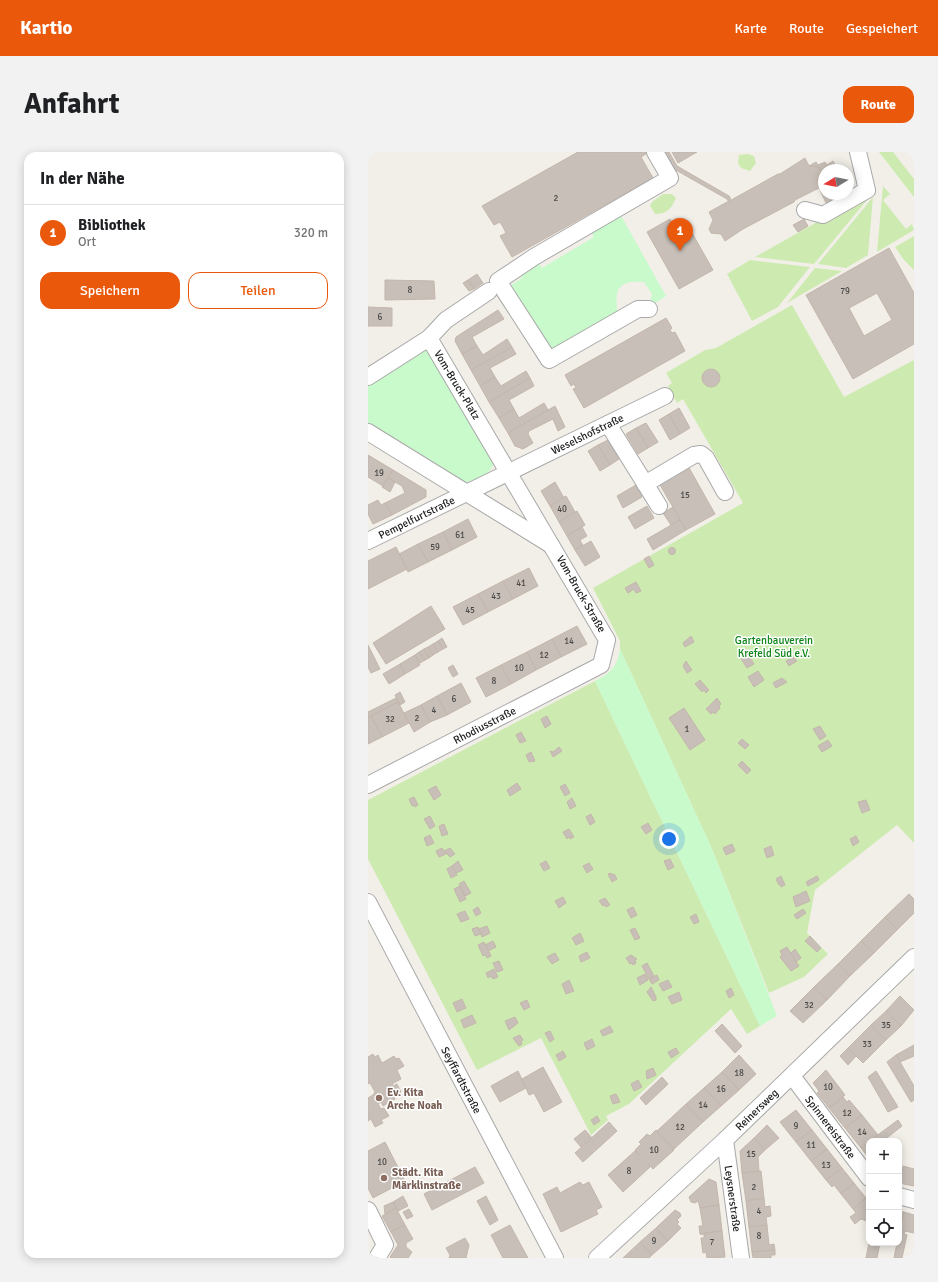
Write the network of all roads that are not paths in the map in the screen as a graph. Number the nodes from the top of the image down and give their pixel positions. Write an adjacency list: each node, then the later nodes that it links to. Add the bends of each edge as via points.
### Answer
1 (655, 152): 5 (street, via 670,178 534,257 498,281 549,360 631,307)
2 (858, 152): 3 (street, via 868,190 824,215)
3 (805, 210)
4 (489, 292): 6 (street, via 446,320)
5 (649, 309)
6 (429, 338): 7 (street, Vom-Bruck-Platz); 11 (street, Vom-Bruck-Platz)
7 (368, 377)
8 (665, 396): 9 (street, Weselshofstraße)
9 (608, 424): 11 (street, Weselshofstraße); 12 (street)
10 (368, 432): 14 (street)
11 (510, 473): 14 (street); 17 (street, Vom-Bruck-Platz)
12 (645, 484): 13 (street, via 694,455 701,454 706,458); 15 (street)
13 (725, 492)
14 (465, 493): 16 (street, Pempelfurtstraße); 17 (street)
15 (659, 506)
16 (368, 541)
17 (554, 546): 18 (street, Vom-Bruck-Straße, via 608,640)
18 (601, 665): 19 (street, Rhodiusstraße)
19 (368, 785)
20 (368, 902): 29 (street, Seyffardtstraße)
21 (914, 957): 22 (street, Reinersweg)
22 (792, 1076): 23 (street, Reinersweg); 24 (street, Spinnereistraße)
23 (725, 1140): 30 (street, Reinersweg); 31 (street, Leysnerstraße)
24 (866, 1174)
25 (902, 1197): 26 (street)
26 (914, 1200)
27 (368, 1210): 28 (street, via 385,1245)
28 (377, 1258)
29 (555, 1258)
30 (597, 1258)
31 (741, 1258)

